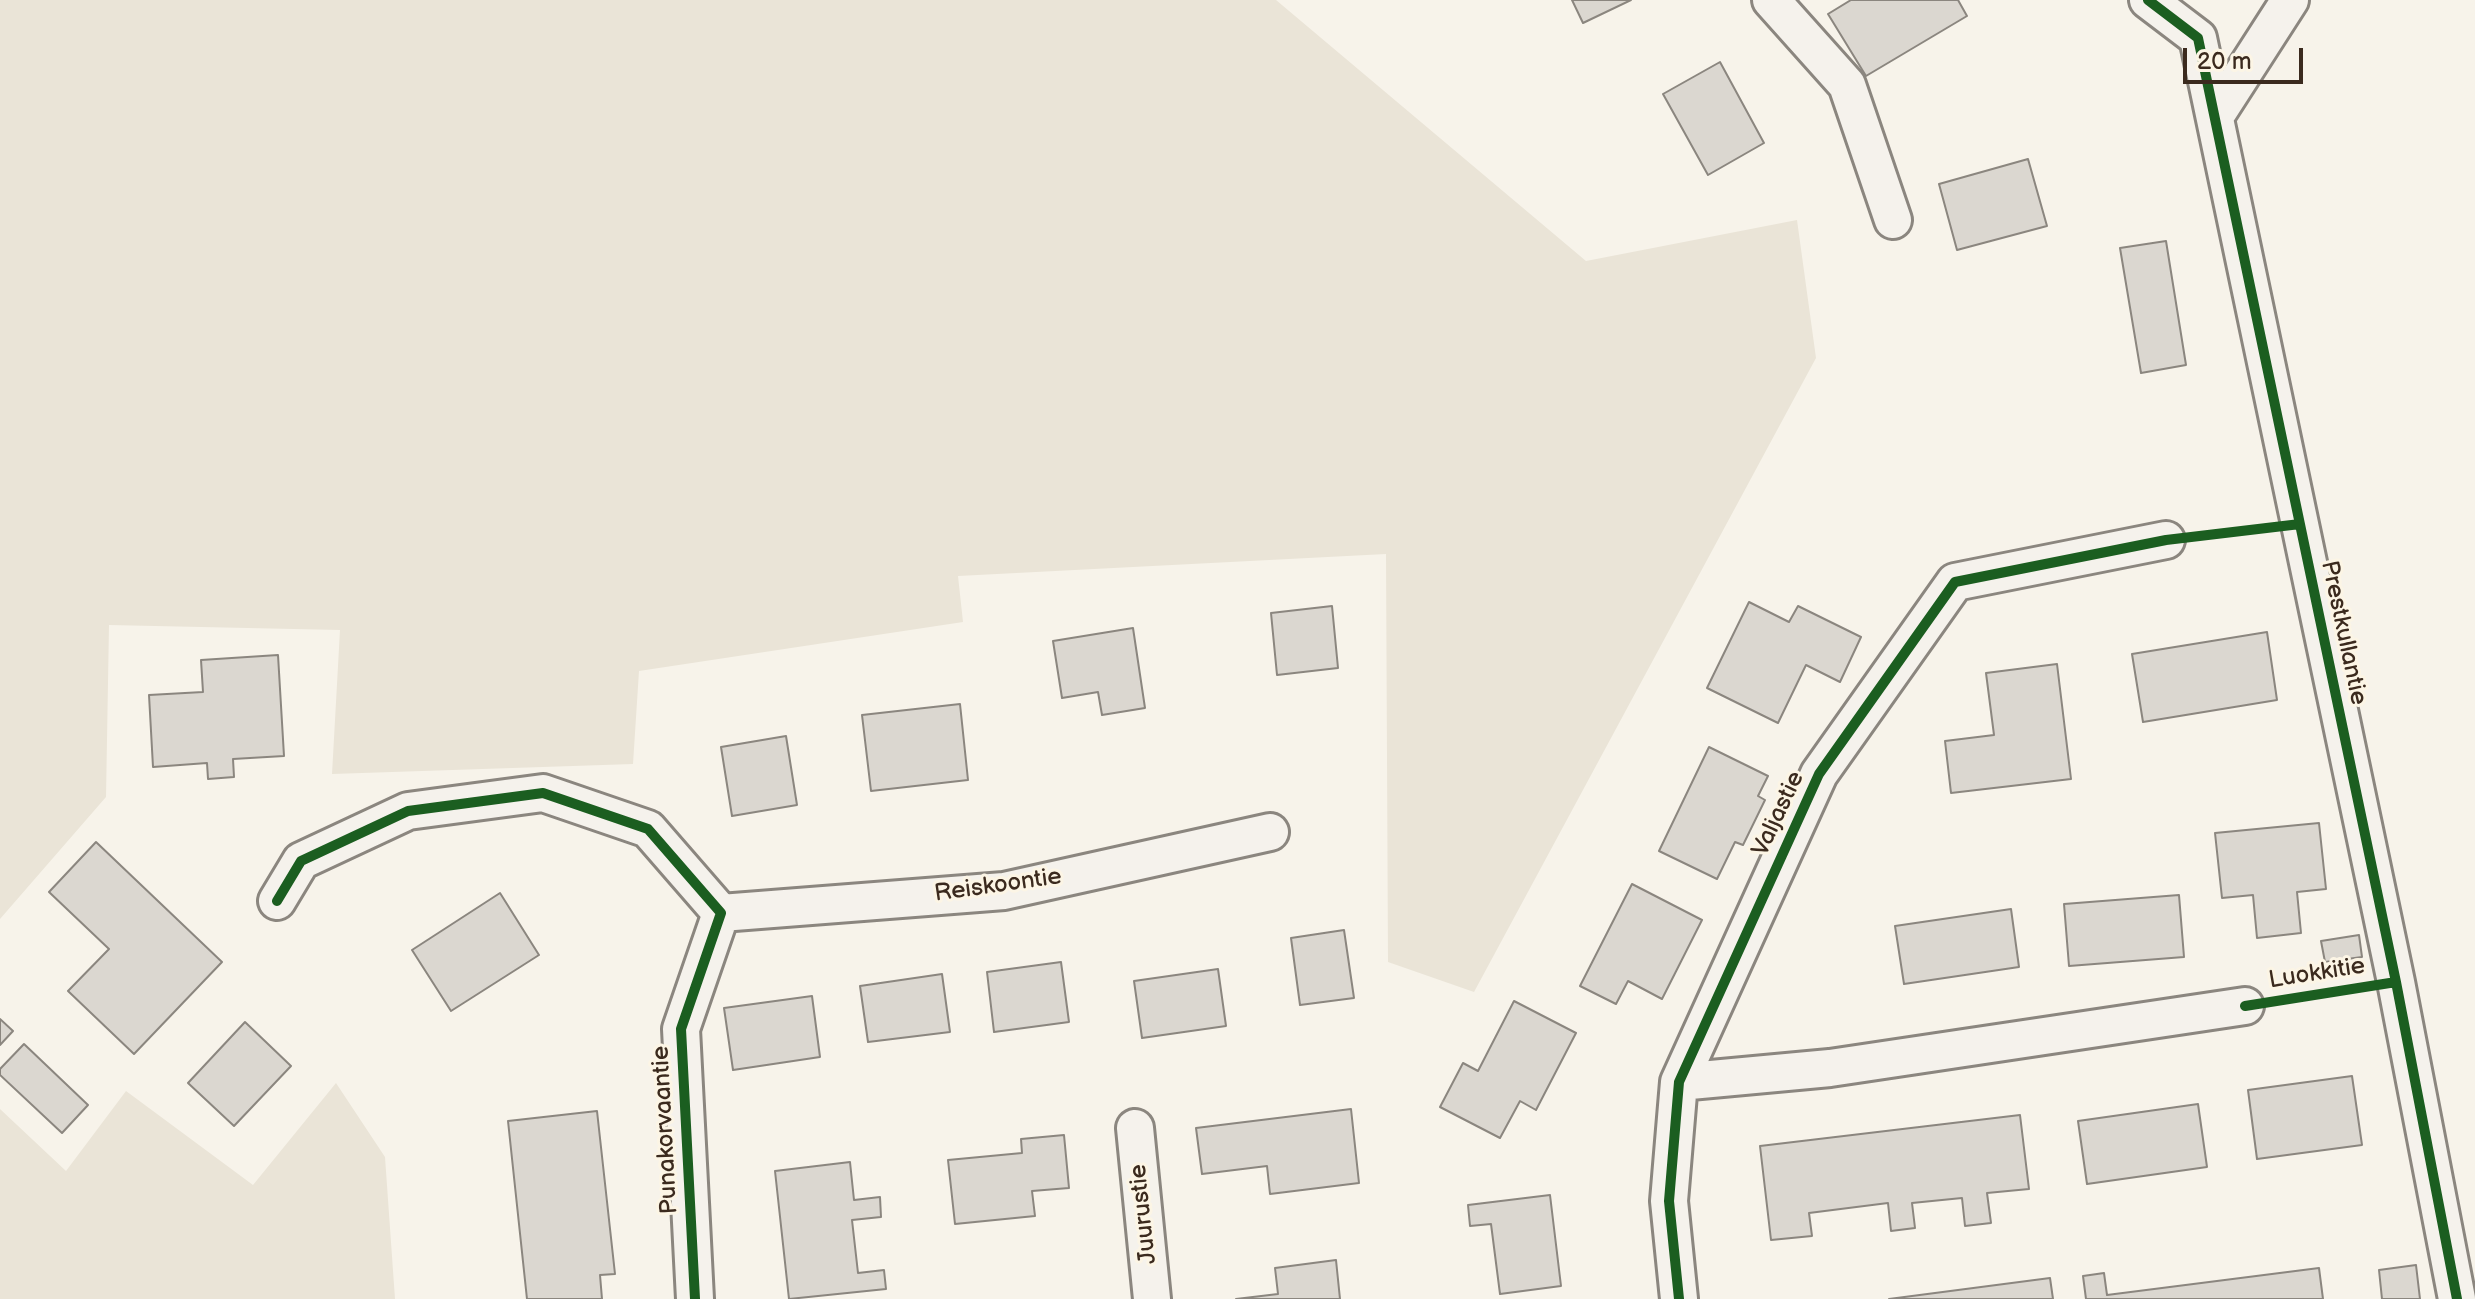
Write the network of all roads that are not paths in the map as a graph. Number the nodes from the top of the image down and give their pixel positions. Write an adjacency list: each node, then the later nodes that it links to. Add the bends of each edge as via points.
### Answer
1 (1771, 0): 5 (street, via 1847,85)
2 (2148, 0): 4 (street, Prestkullantie, via 2198,38)
3 (2290, 0): 4 (street)
4 (2216, 115): 16 (street, Prestkullantie)
5 (1893, 220)
6 (2166, 540): 11 (street, Valjastie, via 1955,582 1819,774)
7 (1270, 832): 9 (street, Reiskoontie, via 1004,891)
8 (277, 901): 9 (street, via 301,861 408,811 543,793 648,829)
9 (721, 913): 13 (street, Punakorvaantie, via 681,1029)
10 (2245, 1006): 11 (street, Luokkitie, via 1830,1068)
11 (1679, 1082): 15 (street, Valjastie, via 1669,1201)
12 (1135, 1128): 14 (street, Juurustie)
13 (695, 1299)
14 (1152, 1299)
15 (1679, 1299)
16 (2457, 1299)

